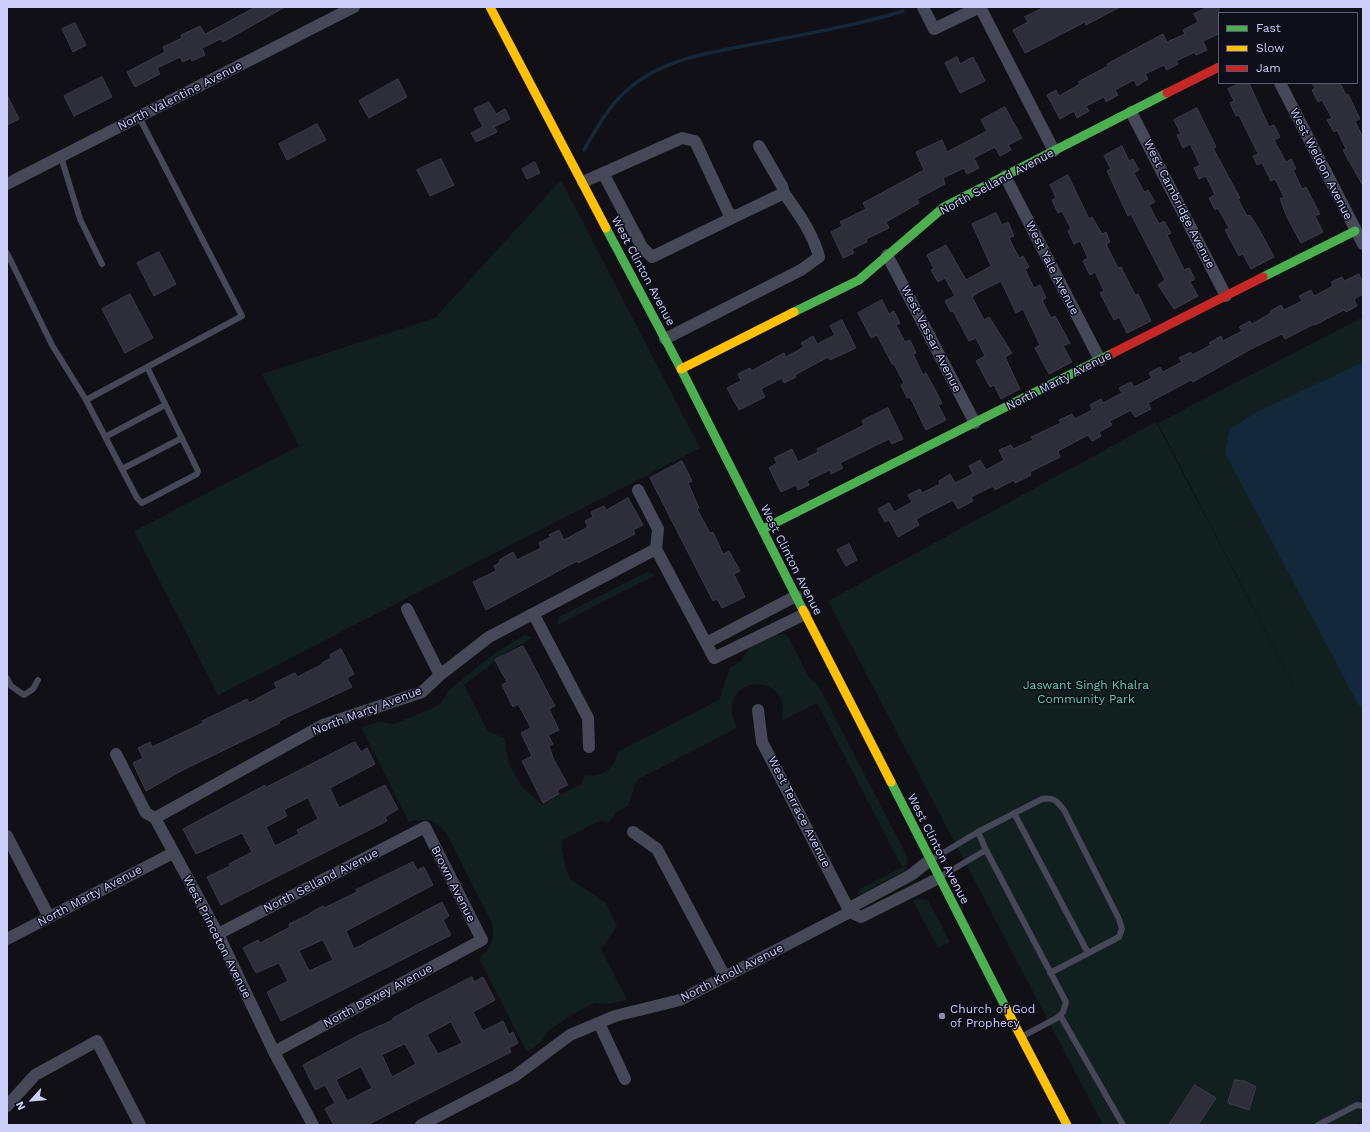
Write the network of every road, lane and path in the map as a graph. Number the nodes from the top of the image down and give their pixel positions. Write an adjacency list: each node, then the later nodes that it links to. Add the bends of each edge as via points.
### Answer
1 (354, 7): 8 (street, North Valentine Avenue)
2 (490, 7): 14 (street, West Clinton Avenue)
3 (923, 7): 4 (street, via 934,29)
4 (980, 7): 10 (street)
5 (1218, 68): 7 (street, North Selland Avenue)
6 (1281, 84): 18 (street, West Weldon Avenue)
7 (1131, 112): 10 (street, North Selland Avenue); 23 (street, West Cambridge Avenue)
8 (139, 117): 11 (street, North Valentine Avenue); 26 (lane, via 242,316)
9 (759, 146): 16 (street)
10 (1054, 151): 13 (street, North Selland Avenue)
11 (61, 157): 15 (street, North Valentine Avenue); 22 (lane, via 80,219)
12 (603, 173): 14 (street); 17 (street, via 682,138 695,142 729,214); 17 (street, via 642,247 652,257)
13 (1005, 176): 21 (street, North Selland Avenue, via 944,207); 25 (street, West Yale Avenue)
14 (583, 182): 24 (street, West Clinton Avenue)
15 (7, 184)
16 (784, 193): 17 (street); 24 (street, via 803,219 815,242 819,257 801,270)
17 (736, 216)
18 (1355, 231): 19 (street, West Weldon Avenue); 23 (street, North Marty Avenue)
19 (1363, 244)
20 (7, 253): 28 (lane, via 52,345)
21 (887, 255): 27 (street, North Selland Avenue, via 859,280); 30 (street, West Vassar Avenue)
22 (102, 264)
23 (1226, 296): 25 (street, North Marty Avenue)
24 (665, 339): 27 (street, West Clinton Avenue)
25 (1100, 360): 30 (street, North Marty Avenue)
26 (147, 367): 28 (lane); 29 (lane)
27 (680, 369): 35 (street, West Clinton Avenue)
28 (86, 400): 31 (lane)
29 (165, 405): 31 (lane); 32 (lane)
30 (975, 423): 35 (street, North Marty Avenue)
31 (105, 436): 33 (lane)
32 (182, 438): 33 (lane); 33 (lane, via 198,471 183,482 142,503)
33 (122, 469)
34 (638, 490): 36 (street, via 658,529)
35 (763, 530): 37 (street, West Clinton Avenue)
36 (656, 549): 40 (street, North Marty Avenue); 41 (street)
37 (796, 596): 39 (street, West Clinton Avenue); 41 (street)
38 (407, 609): 42 (street)
39 (805, 614): 41 (street, via 714,658); 56 (street, West Clinton Avenue)
40 (534, 615): 42 (street, North Marty Avenue, via 489,637); 46 (street, via 588,718)
41 (706, 643)
42 (440, 675): 49 (street, North Marty Avenue, via 422,692 323,725)
43 (7, 678): 44 (lane, via 11,686 24,695 33,689)
44 (38, 680)
45 (758, 710): 58 (street, West Terrace Avenue, via 762,742)
46 (589, 746)
47 (116, 754): 49 (street, West Princeton Avenue, via 146,813)
48 (1014, 813): 52 (lane); 63 (lane); 63 (lane, via 1042,799 1051,798 1058,801 1064,810 1122,929 1118,937)
49 (156, 818): 55 (street, West Princeton Avenue)
50 (425, 827): 60 (street, North Selland Avenue); 62 (street, Brown Avenue)
51 (633, 832): 65 (street, via 656,848)
52 (978, 832): 54 (lane); 56 (lane)
53 (7, 836): 59 (street)
54 (986, 850): 57 (lane); 64 (lane)
55 (173, 852): 59 (street, North Marty Avenue); 60 (street, West Princeton Avenue)
56 (930, 860): 57 (street, West Clinton Avenue); 58 (street, North Knoll Avenue, via 910,875 855,905)
57 (939, 878): 58 (street, via 862,917); 68 (street, West Clinton Avenue)
58 (850, 912): 65 (street, North Knoll Avenue)
59 (49, 918): 61 (street, North Marty Avenue)
60 (218, 934): 69 (street, West Princeton Avenue)
61 (7, 939)
62 (482, 940): 69 (street, North Dewey Avenue)
63 (1088, 953): 64 (lane)
64 (1050, 973): 66 (lane, via 1066,1002 1064,1012)
65 (725, 977): 67 (street, North Knoll Avenue, via 680,1000 615,1016)
66 (1060, 1015): 68 (lane); 77 (lane)
67 (598, 1023): 70 (street); 75 (street, North Knoll Avenue, via 570,1035 515,1076)
68 (1021, 1036): 76 (street, West Clinton Avenue)
69 (274, 1052): 74 (street, West Princeton Avenue)
70 (625, 1079)
71 (7, 1106): 73 (street, via 35,1075 98,1041)
72 (1363, 1106): 78 (lane, via 1357,1105)
73 (139, 1123)
74 (313, 1125)
75 (421, 1125)
76 (1067, 1125)
77 (1123, 1125)
78 (1318, 1125)

